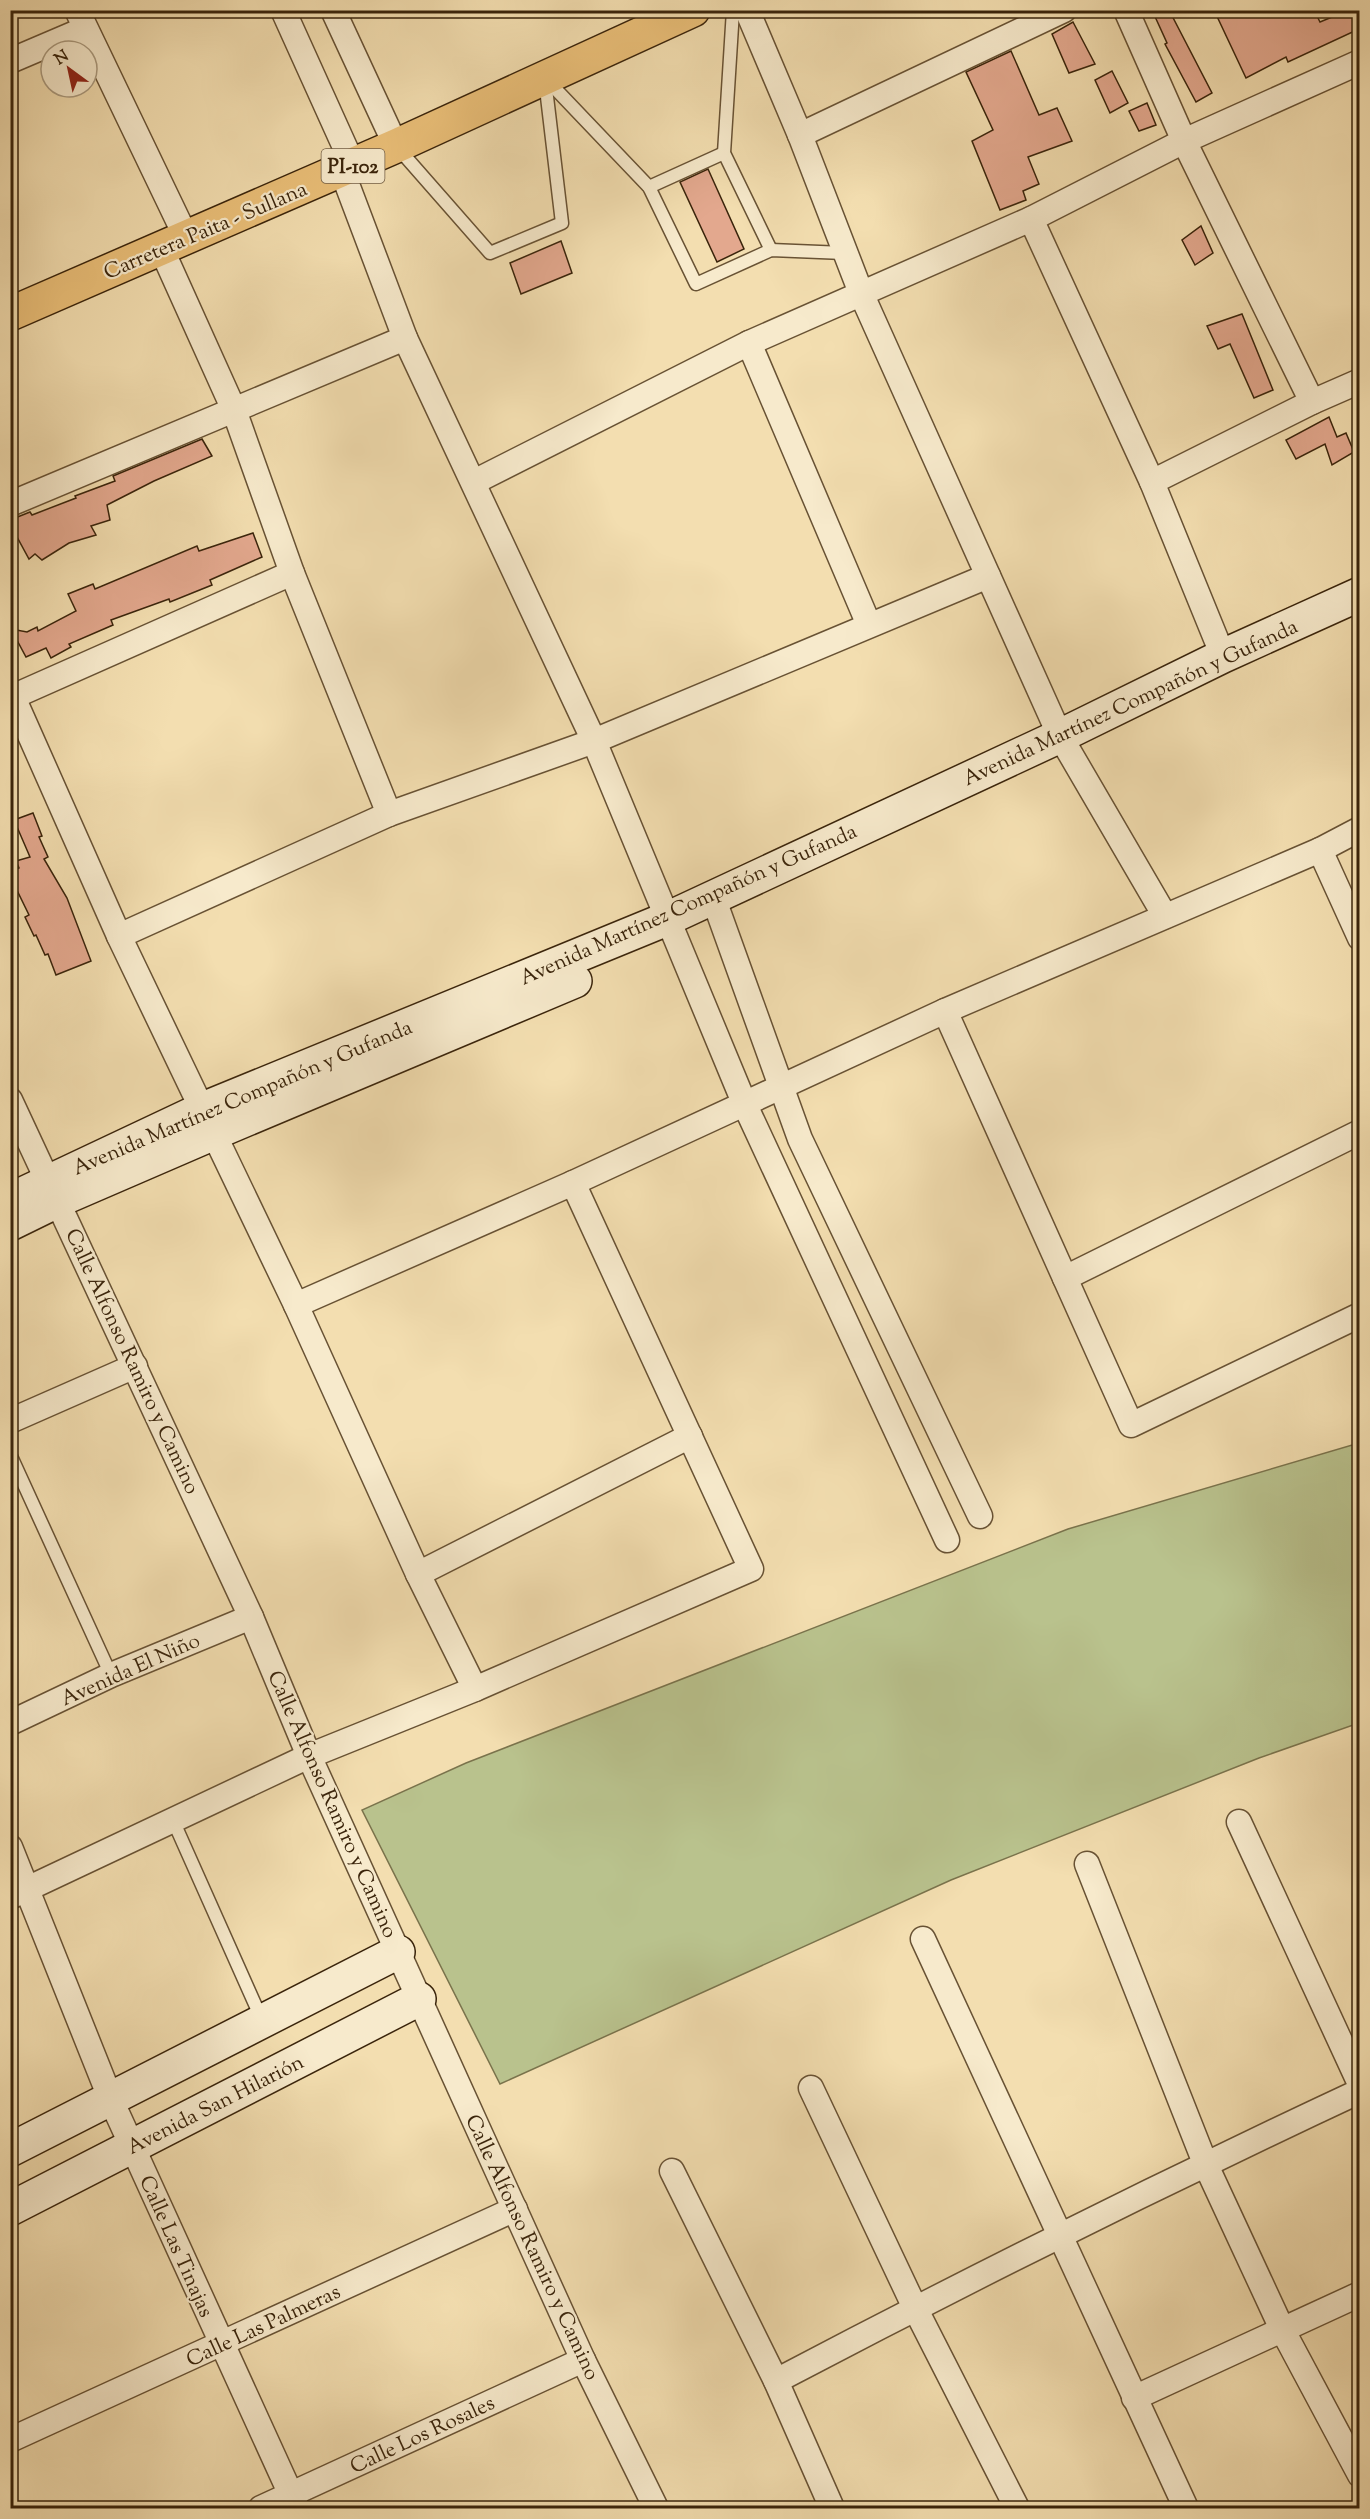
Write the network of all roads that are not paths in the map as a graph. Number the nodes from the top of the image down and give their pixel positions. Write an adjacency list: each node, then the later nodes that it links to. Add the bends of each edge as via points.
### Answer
1 (283, 10): 16 (street)
2 (333, 10): 14 (street)
3 (693, 10): 11 (main road, Carretera Paita - Sullana / PI-102)
4 (733, 10): 15 (lane)
5 (747, 10): 12 (street)
6 (1064, 10): 12 (street)
7 (1126, 10): 13 (street)
8 (81, 20): 9 (street); 19 (street)
9 (10, 61)
10 (1359, 62): 13 (street)
11 (545, 79): 14 (main road, Carretera Paita - Sullana / PI-102); 14 (lane, via 562,223 490,254); 17 (lane)
12 (800, 135): 21 (street)
13 (1184, 141): 18 (street); 27 (street)
14 (396, 147): 16 (main road, Carretera Paita - Sullana / PI-102)
15 (724, 153): 17 (lane); 20 (lane)
16 (347, 168): 19 (main road, Carretera Paita - Sullana / PI-102); 24 (street)
17 (649, 187): 20 (lane, via 696,284)
18 (1031, 219): 22 (street); 30 (street)
19 (173, 243): 23 (main road, Carretera Paita - Sullana / PI-102); 28 (street)
20 (771, 250): 21 (lane)
21 (844, 253): 22 (street)
22 (861, 293): 25 (street); 33 (street)
23 (10, 314)
24 (405, 338): 28 (street); 29 (street)
25 (749, 343): 29 (street); 35 (street)
26 (1359, 381): 27 (street)
27 (1312, 402): 30 (street)
28 (234, 410): 31 (street); 32 (street)
29 (474, 482): 39 (street)
30 (1152, 482): 36 (street)
31 (10, 504)
32 (292, 573): 37 (street); 40 (street)
33 (988, 576): 35 (street); 38 (street)
34 (1359, 594): 36 (street, Avenida Martínez Compañón y Gufanda)
35 (869, 625): 39 (street)
36 (1223, 656): 38 (street, Avenida Martínez Compañón y Gufanda)
37 (12, 697): 46 (street)
38 (1060, 736): 43 (street, Avenida Martínez Compañón y Gufanda); 44 (street)
39 (594, 741): 40 (street); 45 (street)
40 (389, 814): 46 (street)
41 (1359, 829): 42 (street)
42 (1320, 850): 44 (street); 47 (street)
43 (712, 897): 45 (street, Avenida Martínez Compañón y Gufanda); 49 (street)
44 (1165, 916): 48 (street)
45 (673, 928): 51 (street); 52 (street, Avenida Martínez Compañón y Gufanda)
46 (119, 936): 52 (street)
47 (1359, 938)
48 (945, 1011): 49 (street); 58 (street)
49 (780, 1088): 51 (street); 65 (street, via 800,1139)
50 (10, 1100): 55 (street, Calle Alfonso Ramiro y Camino)
51 (745, 1105): 54 (street); 66 (street)
52 (209, 1121): 55 (street, Avenida Martínez Compañón y Gufanda); 59 (street)
53 (1359, 1132): 58 (street)
54 (573, 1183): 59 (street); 63 (street)
55 (54, 1191): 56 (street, Avenida Martínez Compañón y Gufanda); 57 (street, Avenida Martínez Compañón y Gufanda); 61 (street, Calle Alfonso Ramiro y Camino)
56 (10, 1200)
57 (10, 1224)
58 (1065, 1278): 60 (street, via 1131,1425)
59 (296, 1305): 67 (street)
60 (1359, 1316)
61 (135, 1366): 62 (street); 68 (street, Calle Alfonso Ramiro y Camino)
62 (10, 1421)
63 (690, 1436): 67 (street); 70 (street, via 751,1569)
64 (10, 1454): 69 (lane)
65 (980, 1516)
66 (947, 1540)
67 (418, 1574): 70 (street)
68 (251, 1617): 69 (street, Avenida El Niño); 72 (street, Calle Alfonso Ramiro y Camino)
69 (111, 1675): 71 (street, Avenida El Niño)
70 (475, 1689): 72 (street)
71 (10, 1722)
72 (309, 1756): 73 (street); 79 (street, Calle Alfonso Ramiro y Camino)
73 (172, 1818): 77 (street); 81 (lane)
74 (1239, 1822): 82 (street)
75 (10, 1847): 77 (street, Calle Las Tinajas)
76 (1087, 1864): 88 (street)
77 (20, 1892): 85 (street, Calle Las Tinajas)
78 (923, 1939): 92 (street)
79 (398, 1952): 80 (street, Calle Alfonso Ramiro y Camino); 81 (street)
80 (419, 1999): 86 (street, Avenida San Hilarión); 91 (street, Calle Alfonso Ramiro y Camino)
81 (263, 2021): 85 (street)
82 (1359, 2085)
83 (811, 2088): 94 (street)
84 (1359, 2091): 88 (street)
85 (111, 2100): 86 (street, Calle Las Tinajas); 87 (street)
86 (132, 2146): 90 (street, Avenida San Hilarión); 96 (street, Calle Las Tinajas)
87 (10, 2150)
88 (1205, 2163): 92 (street); 95 (street)
89 (672, 2171): 98 (street)
90 (10, 2209)
91 (515, 2209): 96 (street, Calle Las Palmeras); 97 (street, Calle Alfonso Ramiro y Camino)
92 (1061, 2236): 94 (street); 99 (street)
93 (1359, 2294): 95 (street)
94 (915, 2308): 98 (street); 106 (street)
95 (1282, 2329): 99 (street); 101 (street)
96 (222, 2344): 100 (street, Calle Las Palmeras); 102 (street, Calle Las Tinajas)
97 (583, 2360): 102 (street, Calle Los Rosales); 104 (street, Calle Alfonso Ramiro y Camino)
98 (776, 2381): 105 (street)
99 (1134, 2398): 107 (street)
100 (10, 2440)
101 (1359, 2475)
102 (294, 2502): 103 (street, Calle Los Rosales)
103 (261, 2508)
104 (656, 2508)
105 (832, 2508)
106 (1017, 2508)
107 (1186, 2508)

